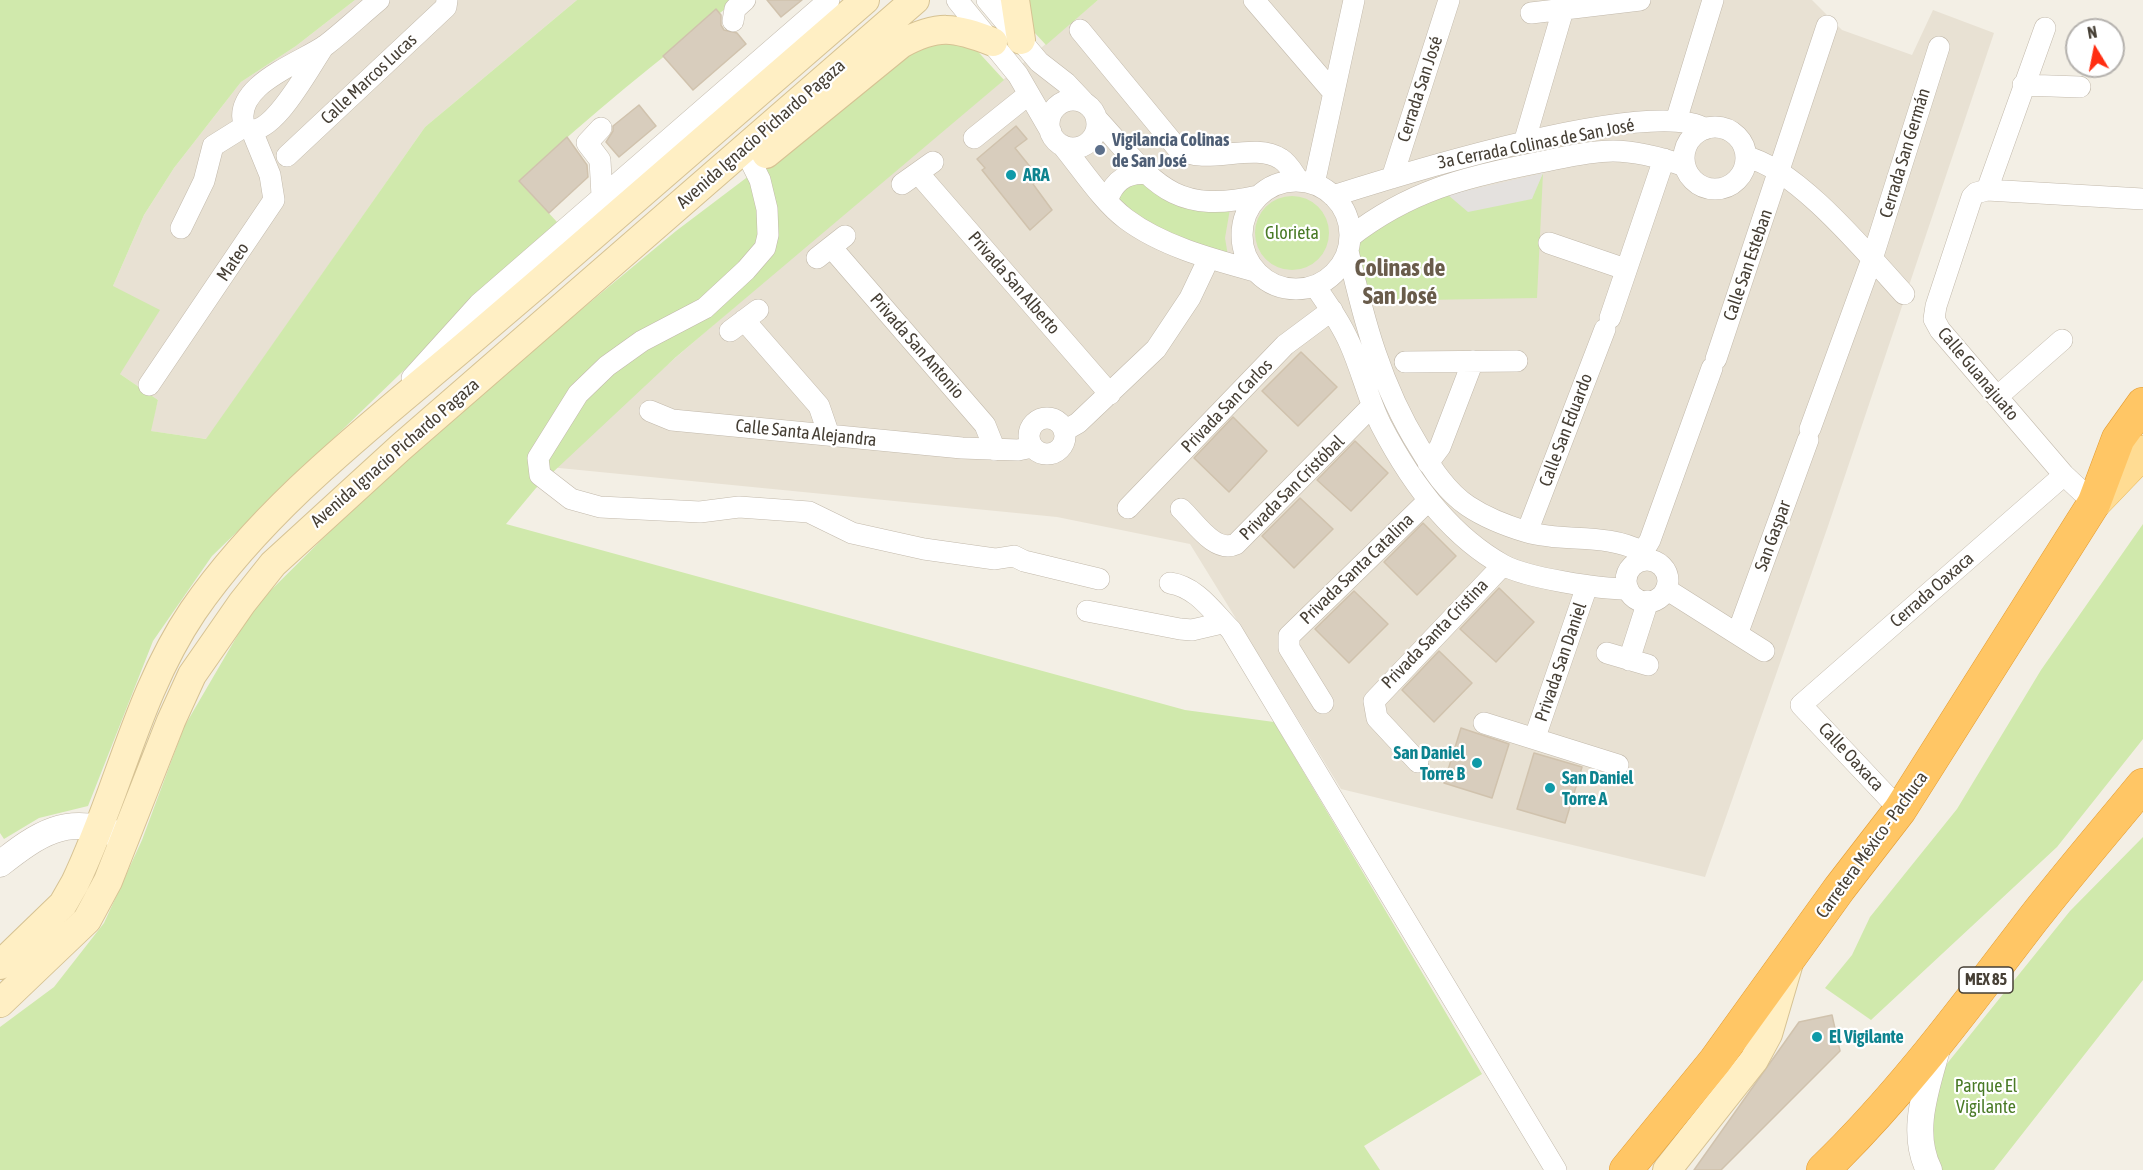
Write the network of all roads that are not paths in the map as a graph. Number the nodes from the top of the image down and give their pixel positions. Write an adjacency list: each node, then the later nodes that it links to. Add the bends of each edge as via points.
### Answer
1 (379, 0): 23 (street)
2 (447, 0): 38 (street, Calle Marcos Lucas, via 446,7)
3 (744, 0): 17 (street, via 735,9)
4 (829, 0): 43 (street, Avenida Ignacio Pichardo Pagaza)
5 (865, 0): 80 (main road, Avenida Ignacio Pichardo Pagaza)
6 (915, 0): 56 (main road, Avenida Ignacio Pichardo Pagaza)
7 (957, 0): 22 (street)
8 (987, 0): 21 (street)
9 (1015, 0): 21 (main road)
10 (1254, 0): 27 (street)
11 (1354, 0): 27 (street)
12 (1449, 0): 48 (street, Cerrada San José)
13 (1640, 0): 15 (street)
14 (1713, 0): 31 (street)
15 (1563, 9): 16 (street); 37 (street)
16 (1531, 14)
17 (733, 21)
18 (1827, 26): 45 (street, Calle San Esteban)
19 (2045, 28): 25 (street, Calle Guanajuato)
20 (1080, 30): 49 (street, via 1178,149 1193,155 1269,154 1281,159)
21 (1021, 40): 29 (street, via 1039,62)
22 (993, 42): 28 (street); 42 (main road, via 963,30 934,29 922,33 901,44)
23 (324, 46): 32 (street, via 280,113 267,125); 32 (street, via 257,88 246,106)
24 (1938, 47): 62 (street, Cerrada San Germán)
25 (2023, 85): 26 (street); 50 (street, Calle Guanajuato)
26 (2080, 87)
27 (1333, 92): 49 (street)
28 (1029, 94): 35 (street); 36 (street)
29 (1083, 101): 30 (street); 36 (street, via 1074,99 1056,106 1049,123)
30 (1098, 120): 36 (street, via 1087,144 1070,148); 47 (street)
31 (1676, 121): 34 (street, 3a Cerrada Colinas de San José, via 1699,124); 37 (street, 3a Cerrada Colinas de San José, via 1647,122)
32 (248, 128): 57 (street, via 213,146 204,181); 74 (street, Mateo, via 270,175 274,200)
33 (601, 128): 41 (street, via 587,143)
34 (1705, 129): 39 (street, via 1729,130 1742,141); 44 (street, via 1688,144)
35 (974, 138)
36 (1056, 139): 55 (street)
37 (1524, 143): 48 (street, 3a Cerrada Colinas de San José)
38 (287, 156)
39 (1746, 157): 44 (street, via 1741,176 1734,183 1715,189 1696,182); 45 (street)
40 (1664, 159): 44 (street, 3a Cerrada Colinas de San José); 59 (street, 3a Cerrada Colinas de San José, via 1599,152 1485,174 1403,201); 63 (street, Calle San Eduardo)
41 (600, 160): 43 (street); 51 (street)
42 (752, 164): 56 (main road); 94 (street, via 767,209 765,248 705,308 642,341 607,366 578,394 538,458 540,475 562,493 583,503 700,512 738,507 809,512 852,533 995,559 1014,556)
43 (637, 166): 51 (street, Avenida Ignacio Pichardo Pagaza)
44 (1685, 166)
45 (1780, 172): 62 (street, via 1819,205); 92 (street, Calle San Esteban)
46 (918, 173): 75 (street, Privada San Alberto)
47 (1149, 174): 52 (street, via 1167,190 1201,203); 55 (street, via 1123,178)
48 (1392, 178): 53 (street, 3a Cerrada Colinas de San José)
49 (1306, 183): 52 (street, via 1270,188); 53 (street)
50 (1987, 190): 54 (street); 76 (street, Calle Guanajuato, via 1972,197 1934,313 1940,330)
51 (602, 196): 80 (street, Avenida Ignacio Pichardo Pagaza, via 479,304)
52 (1258, 196): 64 (street, via 1242,225 1246,257)
53 (1333, 196): 59 (street, via 1348,219)
54 (2143, 199)
55 (1108, 200): 61 (street, via 1133,224)
56 (674, 209): 114 (main road, Avenida Ignacio Pichardo Pagaza, via 273,564 192,675)
57 (181, 228)
58 (1549, 243): 63 (street)
59 (1349, 244): 65 (street, via 1335,273); 72 (street)
60 (831, 247): 82 (street, Privada San Antonio, via 985,425)
61 (1209, 258): 64 (street); 75 (street, via 1176,322 1156,349)
62 (1872, 260): 66 (street); 102 (street, San Gaspar)
63 (1625, 269): 91 (street, Calle San Eduardo)
64 (1255, 271): 65 (street, via 1282,288 1299,290)
65 (1315, 286): 67 (street)
66 (1904, 294)
67 (1332, 310): 72 (street); 88 (street, Privada San Carlos, via 1286,345)
68 (744, 320): 81 (street, via 819,406)
69 (2062, 340): 76 (street)
70 (1473, 361): 71 (street); 73 (street); 84 (street, via 1440,447)
71 (1517, 361)
72 (1367, 362): 78 (street); 84 (street)
73 (1405, 362)
74 (149, 385)
75 (1110, 394): 82 (street, Calle Santa Alejandra, via 1064,431 1064,442 1057,451 1047,454 1032,447)
76 (1997, 397): 85 (street, Calle Guanajuato)
77 (2143, 404): 87 (highway, Carretera México - Pachuca, via 2118,439)
78 (1372, 406): 86 (street); 89 (street, Privada San Cristóbal, via 1236,544 1218,546)
79 (650, 411): 81 (street, Calle Santa Alejandra, via 672,420)
80 (380, 418): 113 (main road, Avenida Ignacio Pichardo Pagaza, via 282,506 192,613 147,700)
81 (829, 435): 82 (street, Calle Santa Alejandra)
82 (995, 450)
83 (2143, 452): 87 (main road)
84 (1428, 463): 90 (street, via 1467,505)
85 (2064, 475): 87 (street, Calle Guanajuato); 106 (street, Cerrada Oaxaca)
86 (1429, 500): 93 (street, via 1467,539); 105 (street, Privada Santa Catalina, via 1289,636 1289,648)
87 (2094, 502): 112 (highway, Carretera México - Pachuca)
88 (1128, 508)
89 (1180, 509)
90 (1502, 523): 91 (street); 93 (street)
91 (1527, 532): 92 (street, via 1609,540)
92 (1644, 556): 97 (street, via 1629,570); 98 (street, via 1664,569)
93 (1495, 559): 96 (street); 109 (street, Privada Santa Cristina, via 1374,701 1377,718)
94 (1099, 579)
95 (1170, 584): 101 (street, via 1198,594)
96 (1587, 586): 97 (street); 108 (street, Privada San Daniel)
97 (1628, 589): 99 (street, via 1636,598)
98 (1666, 589): 99 (street, via 1659,598); 102 (street)
99 (1648, 601): 104 (street, via 1639,663)
100 (1087, 611): 101 (street, via 1180,629)
101 (1222, 623): 120 (street, via 1231,630)
102 (1738, 632): 103 (street)
103 (1764, 651)
104 (1607, 653)
105 (1323, 703)
106 (1801, 705): 112 (street, Calle Oaxaca)
107 (1484, 723): 108 (street, Privada San Daniel)
108 (1535, 737): 110 (street, Privada San Daniel)
109 (1418, 762)
110 (1618, 765)
111 (2143, 785): 119 (highway, MEX 85)
112 (1900, 810): 116 (highway, Carretera México - Pachuca)
113 (98, 826): 114 (street); 115 (street, via 59,827 38,836); 117 (main road, Avenida Ignacio Pichardo Pagaza, via 63,904)
114 (126, 838): 118 (main road, Avenida Ignacio Pichardo Pagaza, via 87,920)
115 (0, 864)
116 (1789, 958): 121 (highway, Carretera México - Pachuca, via 1687,1097); 122 (main road, via 1768,1034 1754,1060)
117 (0, 965)
118 (0, 1003)
119 (1940, 1040): 123 (highway, MEX 85); 124 (street, via 1920,1125)
120 (1557, 1170)
121 (1626, 1170)
122 (1667, 1170)
123 (1823, 1170)
124 (1929, 1170)

